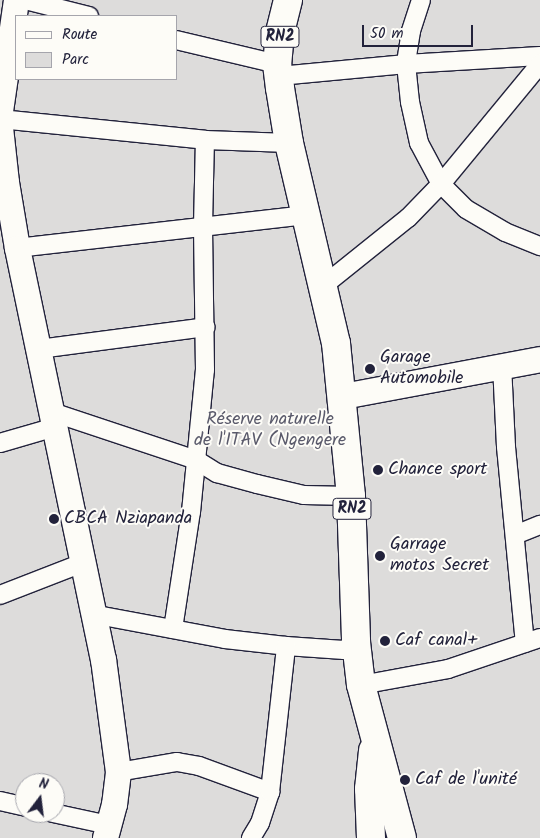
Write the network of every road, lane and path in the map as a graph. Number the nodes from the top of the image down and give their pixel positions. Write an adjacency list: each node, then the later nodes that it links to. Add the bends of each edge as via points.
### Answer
1 (288, 0): 9 (highway, RN2, via 280,32)
2 (422, 0): 7 (street, via 411,31)
3 (14, 4): 4 (street); 10 (street)
4 (83, 15)
5 (178, 41): 9 (street)
6 (540, 56): 7 (street)
7 (406, 64): 9 (street); 15 (street, via 419,142)
8 (540, 64): 15 (street)
9 (278, 70): 14 (highway, RN2)
10 (0, 111)
11 (0, 119): 13 (street)
12 (0, 127): 18 (street)
13 (205, 140): 14 (street); 17 (street)
14 (289, 143): 16 (highway, RN2)
15 (440, 184): 19 (street, via 466,209 505,232); 20 (street, via 408,218)
16 (306, 215): 17 (street); 20 (highway, RN2)
17 (202, 226): 18 (street); 21 (street)
18 (11, 245): 22 (street)
19 (540, 246)
20 (323, 286): 25 (highway, RN2, via 336,343)
21 (206, 327): 22 (street); 28 (street)
22 (39, 349): 26 (street)
23 (540, 358): 24 (street)
24 (502, 365): 25 (street); 31 (street)
25 (343, 396): 29 (highway, RN2)
26 (54, 420): 27 (street); 28 (street); 32 (street)
27 (0, 443)
28 (196, 460): 29 (street, via 217,473 304,495); 35 (street)
29 (351, 496): 37 (highway, RN2)
30 (540, 525): 31 (street)
31 (515, 535): 36 (street)
32 (82, 563): 33 (street); 34 (street)
33 (0, 595)
34 (92, 614): 35 (street); 41 (street, via 103,659)
35 (173, 629): 38 (street)
36 (532, 641): 39 (street, via 448,669)
37 (356, 642): 38 (street, via 344,650); 39 (highway, RN2)
38 (286, 646): 42 (street)
39 (361, 685): 40 (highway, RN2)
40 (375, 732): 48 (highway, RN2, via 369,784); 49 (highway, RN2)
41 (118, 772): 42 (street, via 177,762 199,766); 46 (street)
42 (270, 792): 47 (street, via 260,823)
43 (0, 801): 44 (street)
44 (15, 805)
45 (65, 817): 46 (street)
46 (107, 832)
47 (251, 838)
48 (371, 838)
49 (402, 838)

